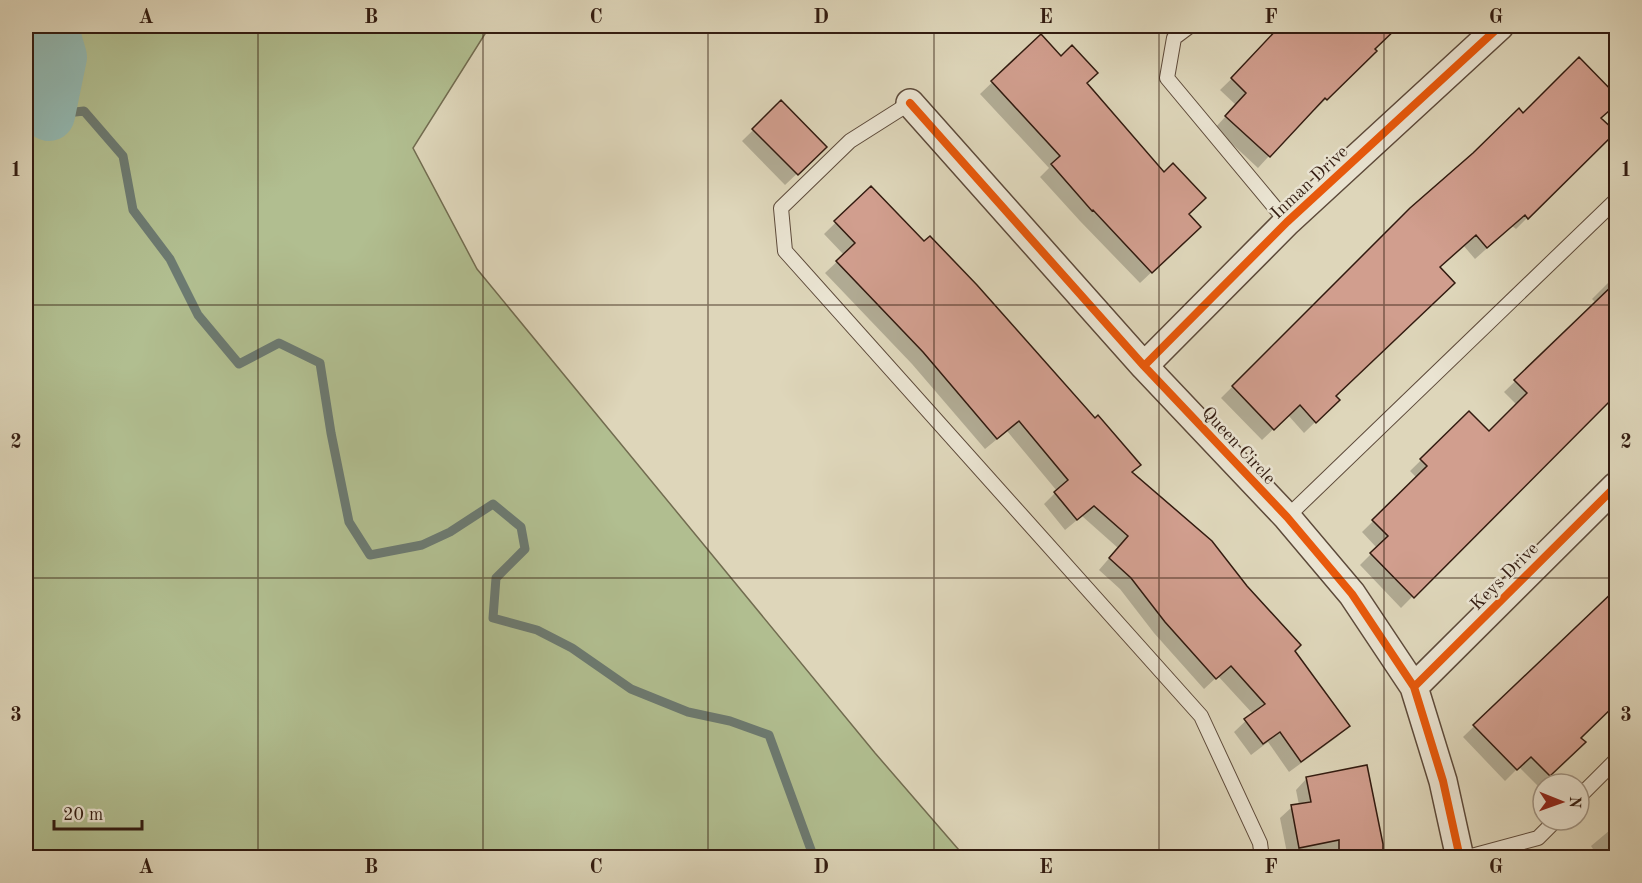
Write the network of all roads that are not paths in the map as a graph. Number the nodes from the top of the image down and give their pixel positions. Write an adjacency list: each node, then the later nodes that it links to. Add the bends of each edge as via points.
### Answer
1 (1190, 26): 5 (lane, via 1174,38 1167,78)
2 (1500, 26): 5 (street, Inman Drive)
3 (910, 103): 6 (street, Queen Circle); 13 (lane, via 850,141 781,208 785,251 1201,716 1260,843)
4 (1617, 200): 8 (lane)
5 (1287, 222): 6 (street, Inman Drive)
6 (1144, 366): 8 (street, Queen Circle)
7 (1617, 486): 9 (street, Keys Drive)
8 (1287, 517): 9 (street, Queen Circle, via 1352,594)
9 (1414, 687): 14 (street, Queen Circle)
10 (1617, 759): 11 (lane)
11 (1591, 785)
12 (1544, 832): 14 (lane, via 1538,838)
13 (1262, 858)
14 (1462, 858)

